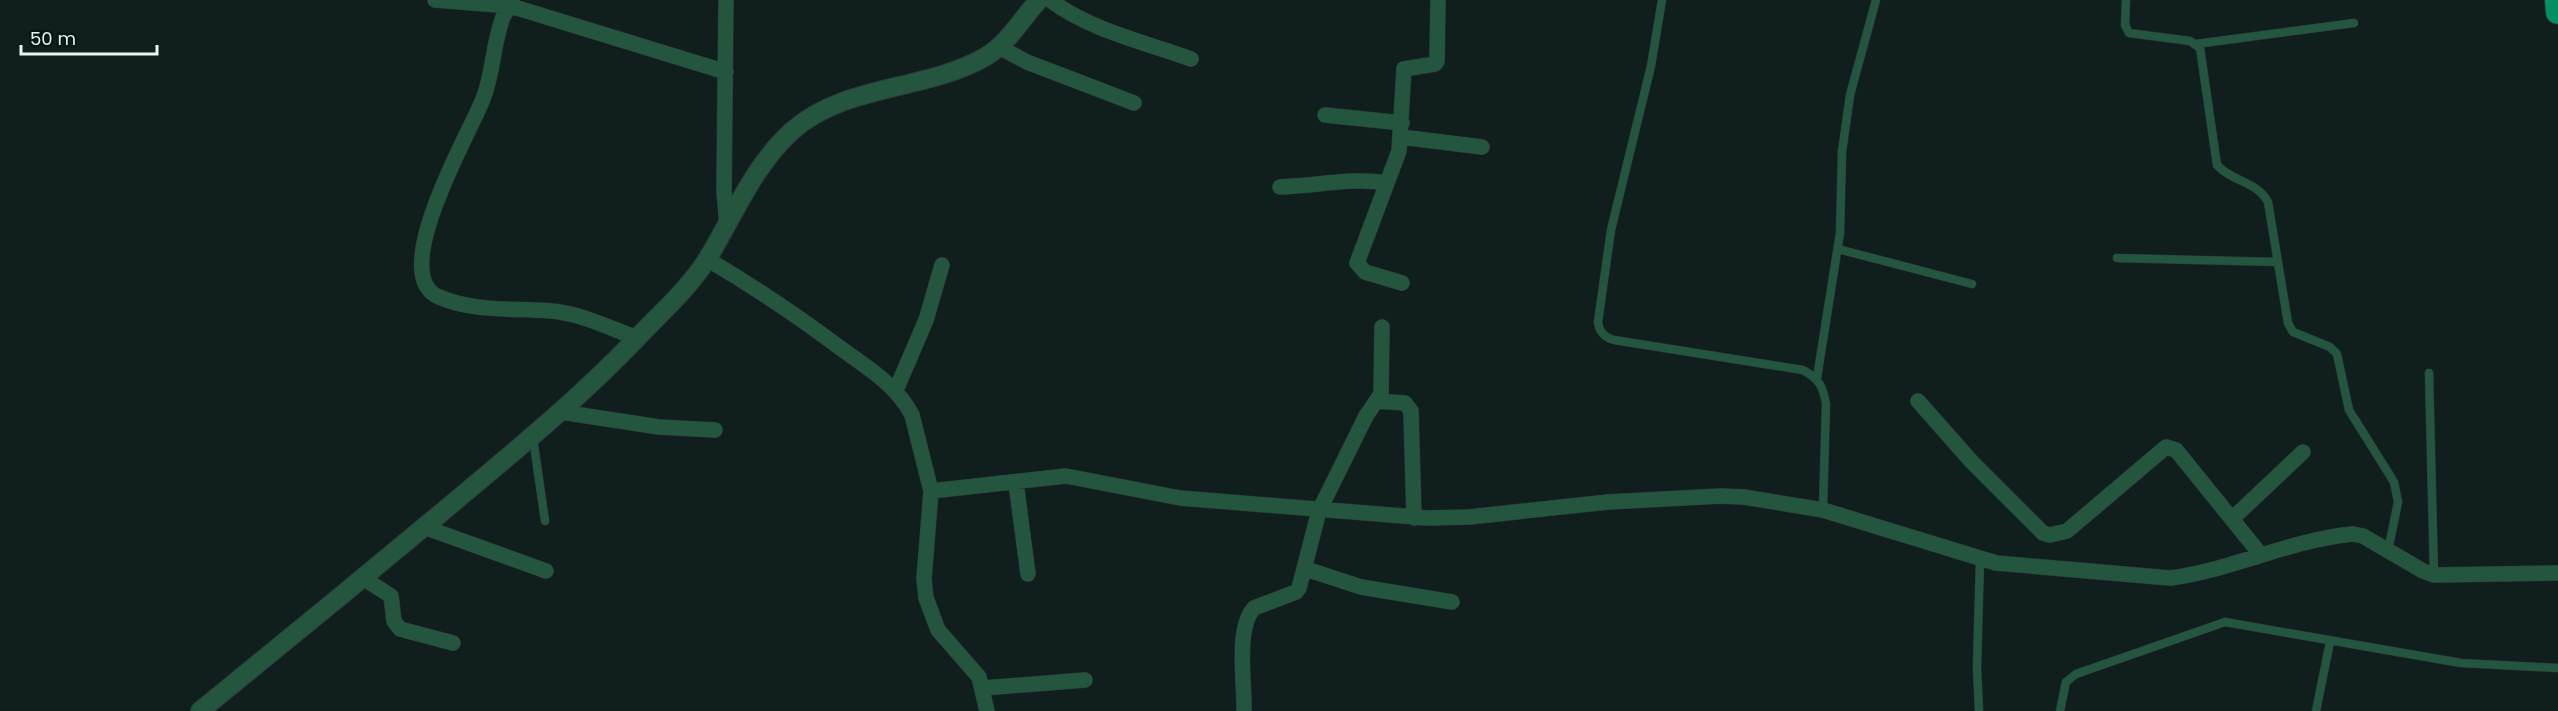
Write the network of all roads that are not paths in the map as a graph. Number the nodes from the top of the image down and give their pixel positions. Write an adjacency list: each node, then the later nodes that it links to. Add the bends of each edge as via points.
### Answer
1 (435, 0): 10 (street)
2 (726, 0): 16 (street)
3 (1039, 0): 14 (street)
4 (1050, 0): 15 (street, via 1096,26)
5 (1438, 0): 19 (street, via 1437,61 1404,69)
6 (1662, 0): 34 (lane, via 1652,66 1611,230 1599,330 1614,340 1803,370)
7 (1876, 0): 24 (lane, via 1850,95 1842,152)
8 (2126, 0): 13 (lane, via 2125,25 2129,33)
9 (2557, 0): 11 (main road)
10 (511, 3): 16 (street); 32 (street, via 501,22 482,102 442,186 424,249 423,283 436,296 459,304 563,313)
11 (2558, 12)
12 (2354, 23): 13 (lane)
13 (2196, 44): 27 (lane, via 2201,56 2214,159 2222,172 2263,192)
14 (999, 47): 17 (street); 23 (street, via 964,67 839,104 812,116 777,146)
15 (1191, 58)
16 (726, 72): 23 (street)
17 (1134, 104)
18 (1325, 115): 19 (street)
19 (1401, 130): 20 (street); 21 (street)
20 (1482, 147)
21 (1386, 183): 22 (street, via 1365,179); 29 (street, via 1357,263 1365,272)
22 (1280, 187)
23 (727, 225): 26 (street)
24 (1838, 249): 30 (lane); 34 (lane)
25 (2117, 258): 27 (lane)
26 (707, 259): 32 (street); 35 (street, via 791,312)
27 (2278, 262): 50 (lane, via 2288,323 2293,332 2330,347 2337,354 2349,410 2394,482 2398,502)
28 (942, 265): 35 (street, via 926,320)
29 (1402, 283)
30 (1972, 284)
31 (1382, 327): 36 (street, via 1381,394)
32 (637, 339): 38 (street)
33 (2429, 373): 57 (lane)
34 (1817, 378): 44 (lane, via 1826,404)
35 (896, 390): 43 (street, via 912,416)
36 (1376, 401): 45 (street); 46 (street, via 1405,403 1411,411)
37 (1918, 401): 47 (street, via 2043,533 2067,531 2166,447 2176,450)
38 (561, 412): 39 (street, via 659,427); 40 (street)
39 (715, 430)
40 (533, 436): 48 (lane); 49 (street)
41 (2303, 452): 47 (street)
42 (1016, 483): 43 (street); 45 (street, via 1079,477 1164,496); 56 (street)
43 (931, 491): 64 (street, via 926,598 938,630 972,668)
44 (1823, 510): 46 (street, via 1721,496); 52 (street)
45 (1319, 511): 46 (street); 53 (street)
46 (1414, 518)
47 (2232, 519): 51 (street)
48 (545, 521)
49 (424, 527): 54 (street); 58 (street)
50 (2388, 550): 51 (street, via 2352,534); 57 (street)
51 (2260, 555): 52 (street, via 2170,578)
52 (1980, 560): 68 (lane)
53 (1306, 569): 59 (street, via 1361,587); 67 (street, via 1296,592 1251,612 1244,639)
54 (546, 571)
55 (2558, 573): 57 (street)
56 (1028, 574)
57 (2434, 574)
58 (363, 578): 61 (street, via 391,596 399,629); 65 (street)
59 (1452, 602)
60 (2330, 642): 62 (lane, via 2461,663); 69 (lane, via 2231,622 2219,623 2076,674 2066,682); 70 (lane)
61 (453, 643)
62 (2558, 668)
63 (1085, 680): 64 (street)
64 (983, 688): 66 (street)
65 (200, 711)
66 (987, 711)
67 (1244, 711)
68 (1979, 711)
69 (2060, 711)
70 (2316, 711)

